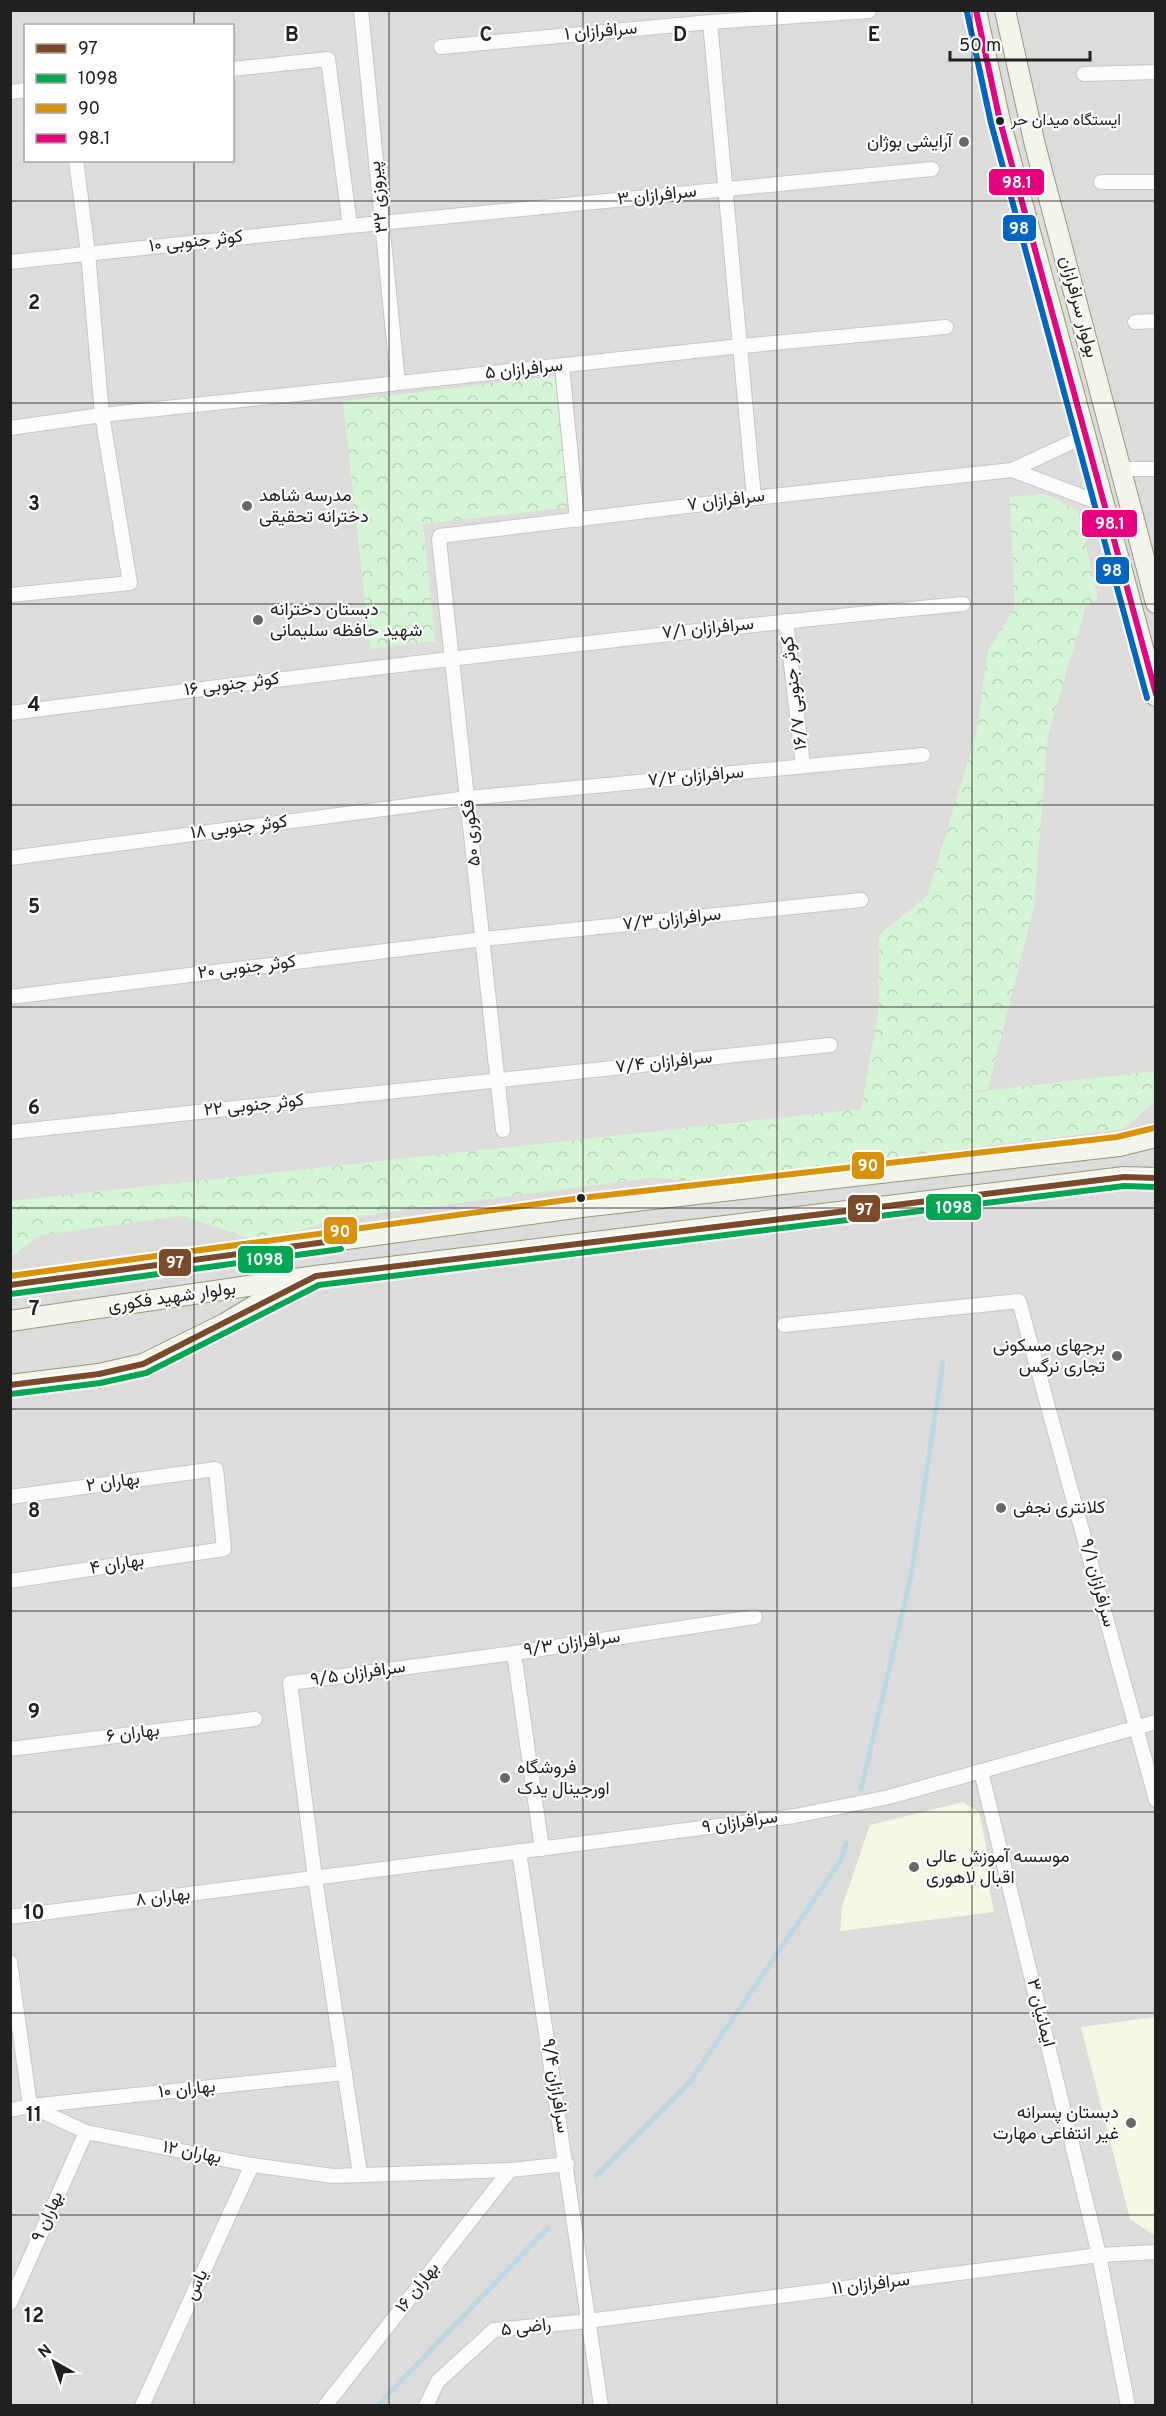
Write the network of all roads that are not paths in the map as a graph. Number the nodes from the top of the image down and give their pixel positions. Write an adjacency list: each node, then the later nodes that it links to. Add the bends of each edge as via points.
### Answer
1 (361, 10): 15 (street, پیروزی ۳۲)
2 (976, 10): 27 (main road, بولوار سرافرازان, via 1000,121)
3 (1005, 10): 28 (main road, بولوار سرافرازان, via 1035,145)
4 (869, 11): 5 (street, سرافرازان ۱)
5 (710, 22): 6 (street, سرافرازان ۱); 14 (street)
6 (441, 47)
7 (234, 69): 16 (street, via 327,59)
8 (1155, 72): 9 (street)
9 (1084, 74)
10 (76, 162): 17 (street)
11 (932, 170): 14 (street, سرافرازان ۳)
12 (1101, 182): 13 (street)
13 (1155, 182)
14 (727, 188): 15 (street, سرافرازان ۳); 22 (street)
15 (381, 223): 16 (street, کوثر جنوبی ۱۰); 24 (street, پیروزی ۳۲)
16 (350, 226): 17 (street, کوثر جنوبی ۱۰)
17 (88, 253): 18 (street, کوثر جنوبی ۱۰); 25 (street)
18 (10, 262)
19 (1155, 321): 20 (street)
20 (1135, 322)
21 (946, 327): 22 (street, سرافرازان ۵)
22 (741, 346): 23 (street, سرافرازان ۵); 31 (street)
23 (562, 366): 24 (street, سرافرازان ۵); 33 (street)
24 (398, 383): 25 (street, سرافرازان ۵)
25 (102, 415): 26 (street, سرافرازان ۵); 35 (street, via 130,583)
26 (10, 428)
27 (1085, 436): 30 (street); 32 (main road, بولوار سرافرازان)
28 (1120, 469): 29 (street); 36 (main road, بولوار سرافرازان)
29 (1155, 469)
30 (1012, 470): 31 (street, سرافرازان ۷); 32 (street)
31 (754, 498): 33 (street, سرافرازان ۷)
32 (1103, 504): 40 (main road, بولوار سرافرازان)
33 (576, 520): 34 (street, سرافرازان ۷)
34 (440, 536): 39 (street, فکوری ۵۰)
35 (10, 595)
36 (1155, 603)
37 (963, 604): 38 (street, سرافرازان ۷/۱)
38 (786, 621): 39 (street, سرافرازان ۷/۱); 43 (street, کوثر جنوبی ۱۶/۷)
39 (453, 657): 41 (street, کوثر جنوبی ۱۶); 44 (street, فکوری ۵۰)
40 (1155, 696)
41 (10, 713)
42 (924, 755): 43 (street, سرافرازان ۷/۲)
43 (803, 766): 44 (street, سرافرازان ۷/۲)
44 (468, 798): 45 (street, کوثر جنوبی ۱۸); 47 (street, فکوری ۵۰)
45 (10, 858)
46 (861, 900): 47 (street, سرافرازان ۷/۳)
47 (483, 939): 48 (street, کوثر جنوبی ۲۰); 50 (street, فکوری ۵۰)
48 (10, 997)
49 (830, 1046): 50 (street, سرافرازان ۷/۴)
50 (498, 1080): 51 (street, فکوری ۵۰); 52 (street, کوثر جنوبی ۲۲)
51 (503, 1130)
52 (10, 1132)
53 (1155, 1137): 56 (main road, بولوار شهید فکوری, via 1119,1146 582,1207)
54 (1155, 1178): 55 (main road, بولوار شهید فکوری, via 1124,1177)
55 (316, 1276): 57 (main road, بولوار شهید فکوری); 59 (main road, via 143,1364 99,1374)
56 (10, 1285)
57 (10, 1321)
58 (784, 1325): 67 (street, سرافرازان ۹/۱, via 1019,1301)
59 (10, 1385)
60 (10, 1497): 61 (street, بهاران ۲, via 216,1469)
61 (224, 1549): 62 (street, بهاران ۴)
62 (10, 1581)
63 (755, 1617): 64 (street, سرافرازان ۹/۳)
64 (514, 1653): 71 (street, سرافرازان ۹/۳); 73 (street, سرافرازان ۹/۵, via 290,1683)
65 (255, 1719): 68 (street, بهاران ۶)
66 (1155, 1722): 67 (street, سرافرازان ۹)
67 (1136, 1727): 69 (street, سرافرازان ۹); 70 (street, سرافرازان ۹/۱)
68 (10, 1749)
69 (981, 1771): 71 (street, سرافرازان ۹, via 889,1797 795,1816); 85 (street, ایمانیان ۳)
70 (1155, 1800)
71 (542, 1849): 72 (street, سرافرازان ۹)
72 (519, 1851): 73 (street, سرافرازان ۹); 80 (street, سرافرازان ۹/۴)
73 (315, 1878): 74 (street, بهاران ۸); 76 (street)
74 (10, 1917)
75 (10, 1962): 77 (street)
76 (345, 2073): 77 (street, بهاران ۱۰); 83 (street)
77 (30, 2106): 78 (street, بهاران ۱۰); 79 (street, بهاران ۱۲)
78 (10, 2110)
79 (86, 2132): 81 (street, بهاران ۱۲); 86 (street, بهاران ۹)
80 (567, 2164): 82 (street, بهاران ۱۲); 87 (street, سرافرازان ۹/۴)
81 (252, 2165): 83 (street, بهاران ۱۲, via 333,2176); 88 (street, یاس)
82 (510, 2170): 83 (street, بهاران ۱۲); 89 (street, بهاران ۱۶)
83 (360, 2174)
84 (1155, 2252): 85 (street, سرافرازان ۱۱)
85 (1099, 2255): 87 (street, سرافرازان ۱۱); 92 (street, ایمانیان ۳)
86 (10, 2302)
87 (588, 2321): 90 (street, راضی ۵, via 494,2330 438,2381); 91 (street, سرافرازان ۹/۴)
88 (142, 2406)
89 (325, 2406)
90 (426, 2406)
91 (601, 2406)
92 (1128, 2406)

